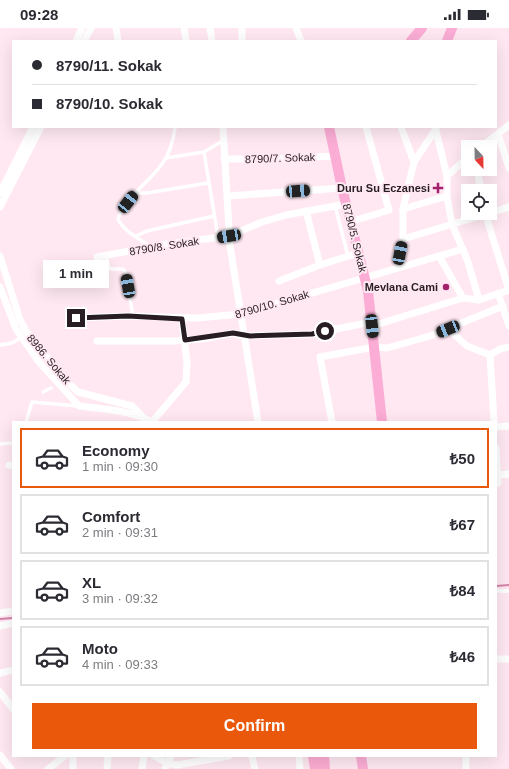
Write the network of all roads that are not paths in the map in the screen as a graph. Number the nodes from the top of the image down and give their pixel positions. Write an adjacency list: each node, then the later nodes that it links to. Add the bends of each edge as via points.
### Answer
1 (82, 28): 10 (street)
2 (91, 28): 11 (street)
3 (116, 28): 12 (street)
4 (184, 28): 13 (street)
5 (210, 28): 14 (street)
6 (242, 28): 15 (street)
7 (296, 28): 16 (street)
8 (422, 28): 17 (main road)
9 (452, 28): 18 (main road)
10 (76, 40)
11 (85, 40)
12 (118, 40)
13 (186, 40)
14 (212, 40)
15 (242, 40)
16 (301, 40)
17 (412, 40)
18 (447, 40)
19 (509, 126): 28 (street)
20 (32, 128): 41 (street)
21 (40, 128): 47 (street)
22 (175, 128): 33 (lane)
23 (223, 128): 29 (street)
24 (329, 128): 32 (main road, 8790/5. Sokak)
25 (366, 128): 55 (street, via 390,210)
26 (401, 128): 35 (street)
27 (435, 128): 35 (street); 38 (street)
28 (498, 134): 30 (street); 37 (street)
29 (224, 140): 31 (lane); 34 (street)
30 (490, 140)
31 (204, 152): 33 (lane); 39 (lane)
32 (335, 156): 34 (street, 8790/7. Sokak); 40 (main road, 8790/5. Sokak)
33 (166, 158): 42 (lane)
34 (224, 159): 43 (street)
35 (414, 162): 49 (street)
36 (461, 163): 38 (street)
37 (509, 168)
38 (447, 176): 44 (street)
39 (208, 183): 42 (lane); 52 (lane)
40 (342, 188): 43 (street); 45 (main road, 8790/5. Sokak)
41 (0, 193)
42 (134, 193): 57 (lane, via 121,210 118,219 121,225)
43 (227, 196): 58 (street)
44 (446, 196): 49 (street); 56 (street)
45 (346, 204): 46 (street, 8790/8. Sokak); 55 (main road, 8790/5. Sokak)
46 (335, 206): 51 (street, 8790/8. Sokak); 63 (lane)
47 (0, 207)
48 (509, 207): 50 (street)
49 (403, 209): 60 (street)
50 (497, 210)
51 (306, 211): 58 (street, 8790/8. Sokak, via 262,222); 68 (street)
52 (214, 216): 57 (lane, via 147,231); 59 (lane)
53 (465, 220): 56 (street)
54 (487, 220): 73 (street)
55 (350, 222): 63 (main road, 8790/5. Sokak)
56 (452, 224): 60 (street); 62 (street)
57 (136, 236): 61 (lane)
58 (229, 236): 59 (street, 8790/8. Sokak); 78 (street)
59 (218, 238): 61 (street, 8790/8. Sokak)
60 (403, 239): 69 (street)
61 (152, 247): 65 (street, 8790/8. Sokak)
62 (463, 249): 66 (street, 8790/10. Sokak); 76 (street)
63 (353, 254): 68 (street); 70 (main road, 8790/5. Sokak)
64 (0, 256): 85 (street, 8986. Sokak)
65 (106, 256): 67 (street, 8790/8. Sokak); 79 (lane, via 108,266 125,271)
66 (439, 256): 69 (street, 8790/10. Sokak); 75 (street)
67 (96, 257)
68 (320, 265): 71 (street)
69 (397, 268): 70 (street, 8790/10. Sokak)
70 (364, 278): 78 (street, 8790/10. Sokak); 82 (main road, 8790/5. Sokak)
71 (279, 282)
72 (0, 287): 85 (street, 8986. Sokak, via 16,329)
73 (509, 290): 74 (street)
74 (498, 293): 76 (street); 77 (street)
75 (463, 298): 76 (street); 82 (street)
76 (479, 300)
77 (503, 306): 83 (street); 84 (street)
78 (241, 314): 81 (street, 8790/10. Sokak); 86 (street)
79 (133, 316): 80 (street, 8790/10. Sokak); 81 (street, 8790/10. Sokak)
80 (76, 318)
81 (182, 319): 87 (street)
82 (371, 324): 86 (street, via 312,334); 90 (main road, 8790/5. Sokak)
83 (509, 326)
84 (448, 329): 90 (street, via 387,348); 92 (street, via 467,346)
85 (25, 335): 89 (lane, via 12,343); 93 (street, 8986. Sokak); 97 (street, 8986. Sokak, via 78,392 132,406)
86 (244, 336): 87 (street, via 233,333); 100 (street)
87 (185, 340): 88 (street); 99 (street, via 186,382)
88 (97, 341)
89 (0, 345)
90 (374, 347): 101 (street, via 320,357); 102 (main road, 8790/5. Sokak)
91 (509, 347): 92 (street)
92 (490, 355): 103 (street)
93 (58, 385): 94 (street); 96 (street, 8986. Sokak)
94 (51, 388): 95 (lane)
95 (43, 392)
96 (79, 406): 97 (street, 8986. Sokak, via 110,410); 98 (lane, via 32,402)
97 (142, 420)
98 (26, 421)
99 (153, 421)
100 (258, 421)
101 (332, 421)
102 (382, 421)
103 (494, 421)
104 (497, 426): 105 (street)
105 (509, 426)
106 (12, 443): 107 (lane)
107 (0, 444)
108 (497, 462): 110 (street)
109 (509, 474): 110 (street)
110 (498, 475): 111 (street)
111 (497, 484)
112 (497, 591): 113 (lane)
113 (509, 591)
114 (12, 612): 115 (street)
115 (0, 613)
116 (12, 623): 117 (street)
117 (0, 626)
118 (497, 659): 119 (street)
119 (509, 659)
120 (12, 670): 121 (street)
121 (0, 673)
122 (0, 692): 123 (street)
123 (12, 708)
124 (0, 755): 139 (street)
125 (52, 757): 137 (street)
126 (64, 757): 137 (street)
127 (73, 757): 141 (street)
128 (108, 757): 142 (street)
129 (144, 757): 143 (street)
130 (155, 757): 138 (street)
131 (170, 757): 138 (street)
132 (223, 757): 138 (street)
133 (252, 757): 144 (street)
134 (300, 757): 145 (street)
135 (361, 757): 146 (main road)
136 (466, 757): 147 (street)
137 (56, 762): 140 (street)
138 (166, 766)
139 (11, 769)
140 (48, 769)
141 (73, 769)
142 (107, 769)
143 (142, 769)
144 (255, 769)
145 (300, 769)
146 (363, 769)
147 (466, 769)

